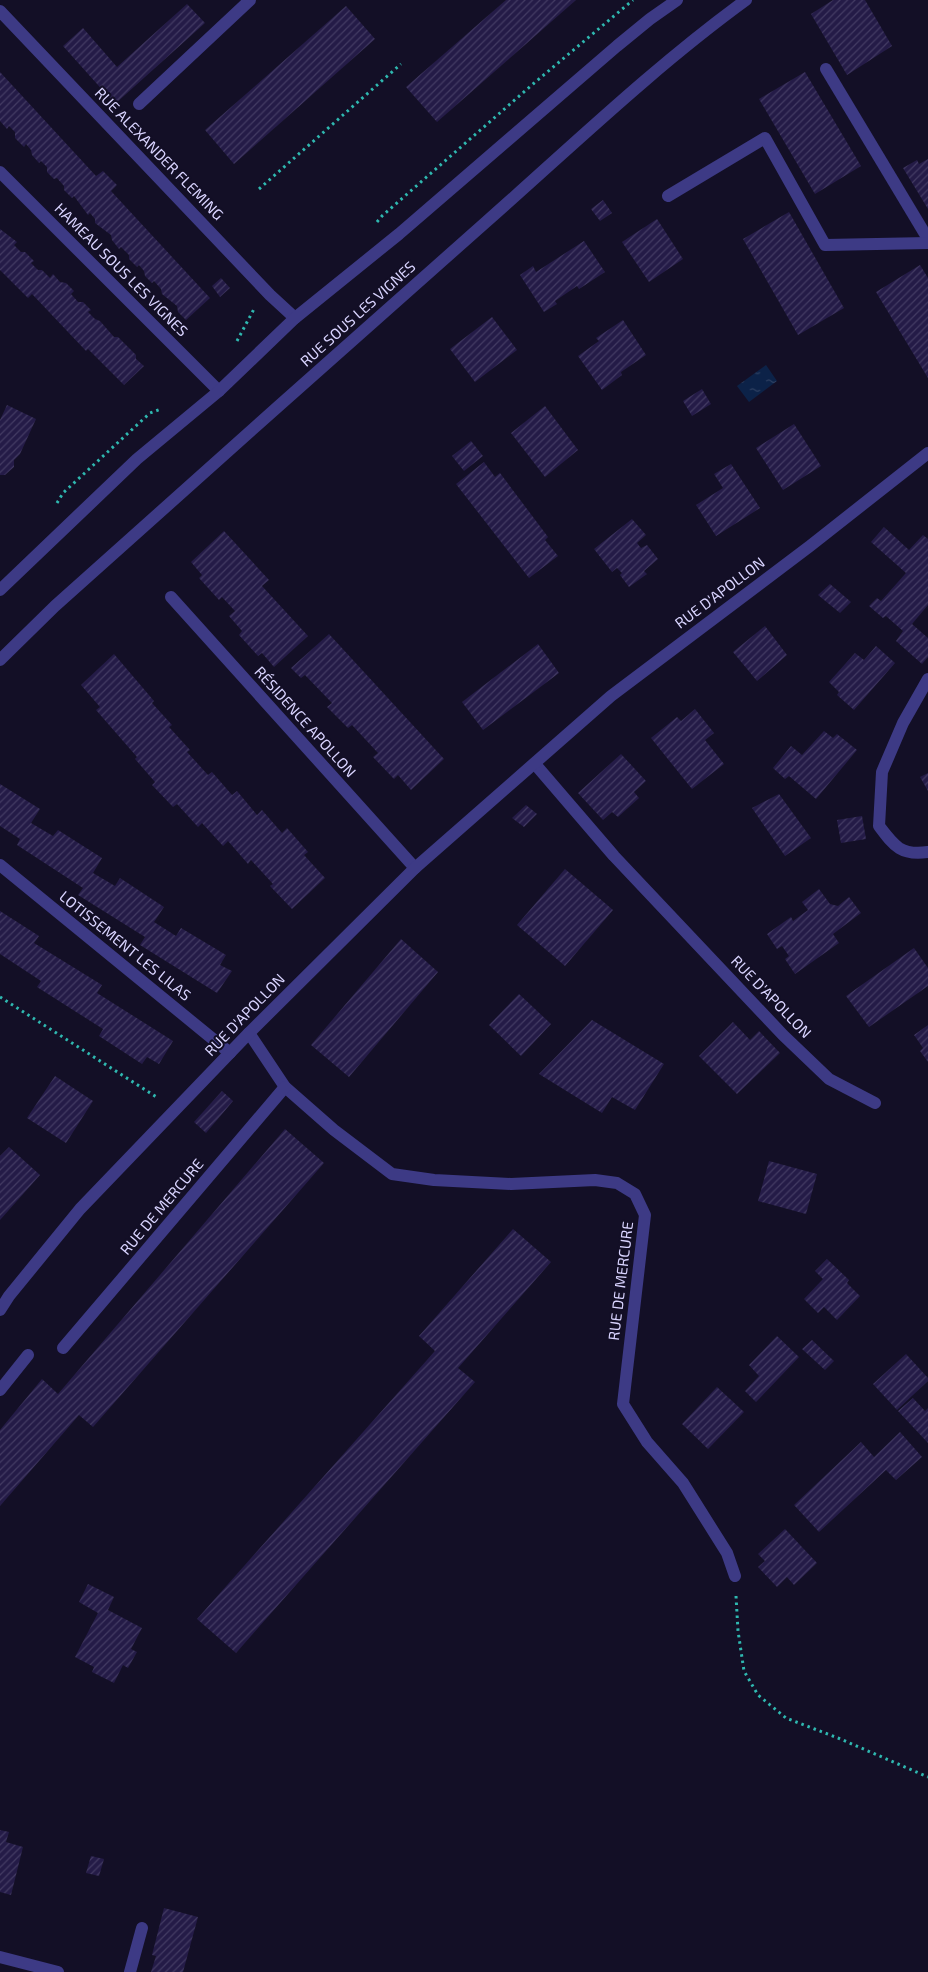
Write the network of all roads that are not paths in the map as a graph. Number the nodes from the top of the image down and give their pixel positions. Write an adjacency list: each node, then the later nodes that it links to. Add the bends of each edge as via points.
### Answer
1 (250, 0): 6 (street)
2 (677, 0): 11 (street, via 624,40 399,234)
3 (746, 0): 16 (street, RUE SOUS LES VIGNES, via 646,81 55,606)
4 (2, 17): 11 (street, RUE ALEXANDER FLEMING, via 270,295)
5 (826, 69): 9 (street)
6 (139, 104)
7 (0, 172): 12 (street, HAMEAU SOUS LES VIGNES)
8 (668, 196): 10 (street, via 764,138 825,245)
9 (928, 239)
10 (928, 242)
11 (296, 318): 12 (street)
12 (219, 391): 14 (street, via 137,459)
13 (928, 452): 18 (street, RUE D'APOLLON, via 810,546 611,696)
14 (0, 590)
15 (171, 597): 21 (street, RÉSIDENCE APOLLON)
16 (0, 660)
17 (928, 679): 19 (street, via 903,723 882,772 879,826 895,847 916,854)
18 (535, 764): 21 (street, RUE D'APOLLON); 25 (street, RUE D'APOLLON, via 614,856 783,1035 829,1079)
19 (928, 852)
20 (0, 865): 23 (street, LOTISSEMENT LES LILAS)
21 (415, 868): 22 (street, RUE D'APOLLON)
22 (249, 1032): 23 (street, RUE D'APOLLON); 24 (street, RUE DE MERCURE)
23 (230, 1053): 26 (street, RUE D'APOLLON, via 80,1209)
24 (285, 1087): 28 (street, RUE DE MERCURE); 31 (street, RUE DE MERCURE, via 392,1174 510,1184 595,1180 617,1183 635,1194 645,1215 623,1404 647,1442 683,1482 727,1553)
25 (875, 1103)
26 (5, 1293): 27 (street, RUE D'APOLLON)
27 (0, 1310)
28 (64, 1348)
29 (28, 1355): 30 (street)
30 (0, 1390)
31 (735, 1576)
32 (142, 1928): 35 (street)
33 (0, 1957): 34 (street)
34 (58, 1972)
35 (130, 1972)

